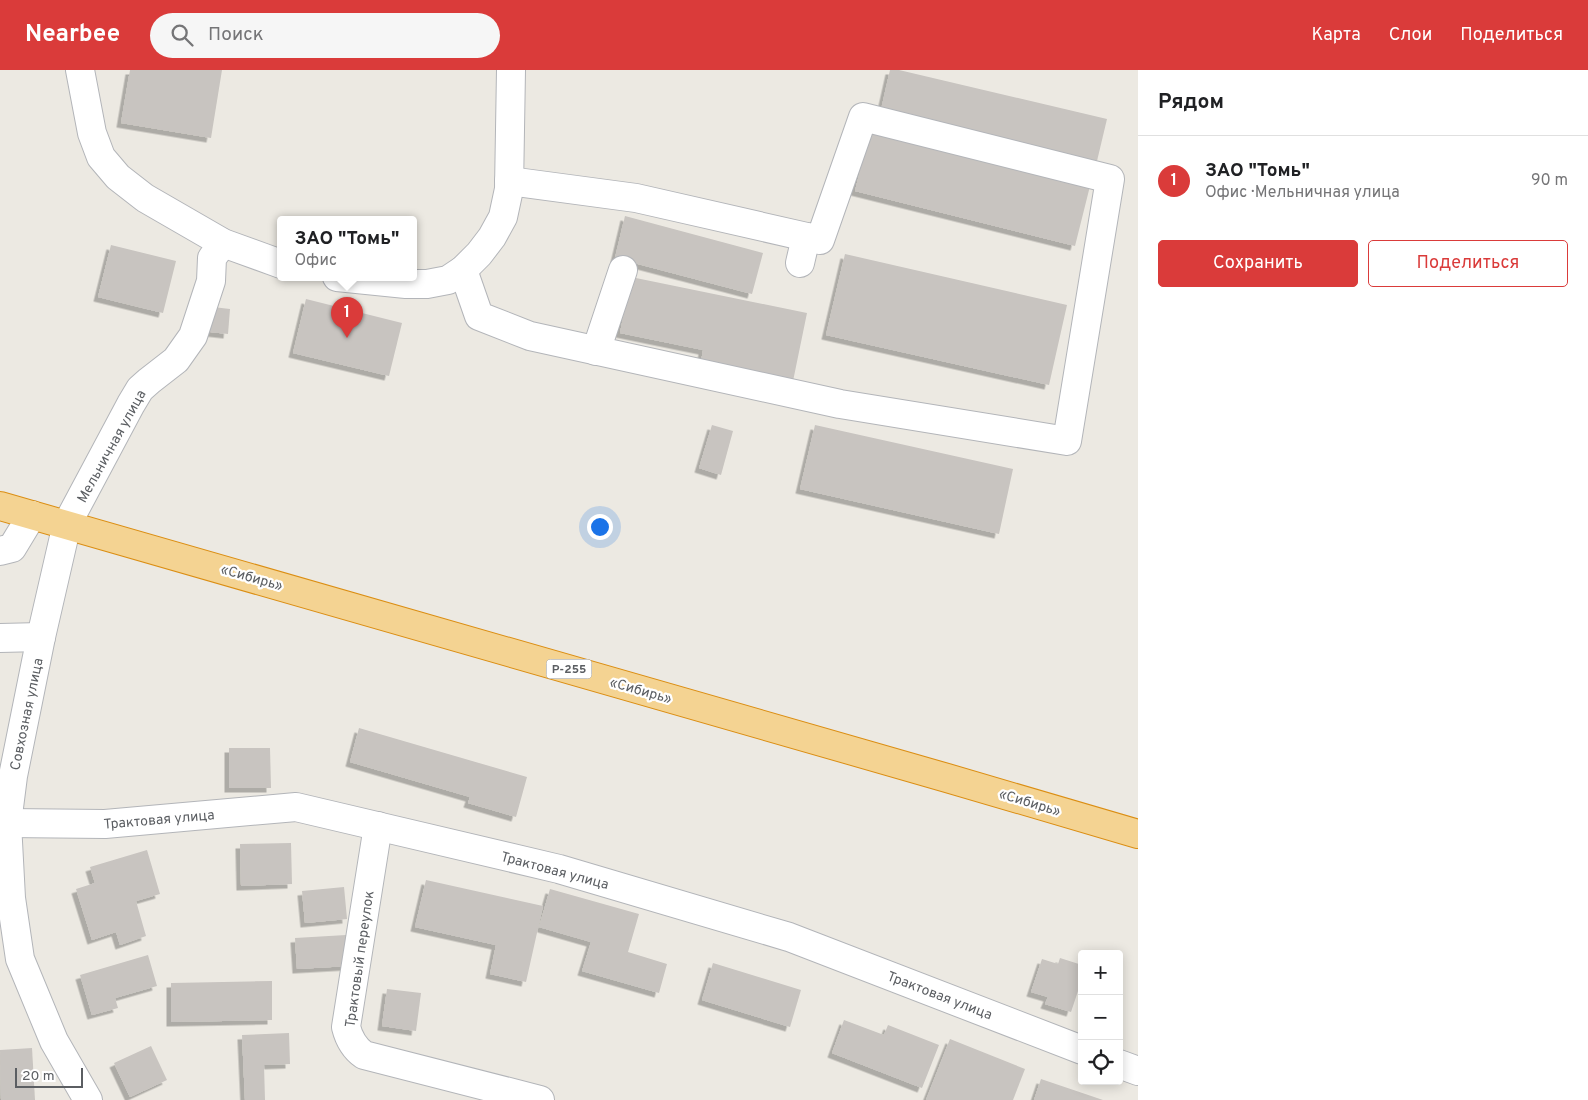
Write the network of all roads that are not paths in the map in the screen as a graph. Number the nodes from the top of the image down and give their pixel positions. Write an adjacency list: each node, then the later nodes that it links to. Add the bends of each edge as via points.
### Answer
1 (80, 70): 5 (street, via 92,133 101,157 118,177 144,198)
2 (511, 70): 3 (street)
3 (509, 181): 4 (street, via 636,198); 8 (street, via 504,217 479,254)
4 (806, 237): 7 (street); 11 (street, via 820,240 863,118 1110,179 1067,441 840,404)
5 (223, 243): 6 (street); 14 (street, Мельничная улица, via 212,258 211,281 193,336 176,360 140,389)
6 (277, 263)
7 (800, 263)
8 (463, 270): 10 (street, via 448,280 427,284); 11 (street, via 479,316 530,336)
9 (623, 270): 11 (street)
10 (377, 281)
11 (596, 350)
12 (0, 506): 13 (highway, «Сибирь» / Р-255)
13 (32, 515): 14 (highway, «Сибирь» / Р-255); 15 (street, via 12,548)
14 (67, 524): 16 (street, Совхозная улица); 20 (highway, «Сибирь» / Р-255)
15 (0, 551)
16 (41, 637): 17 (street); 18 (street, Совхозная улица, via 13,776)
17 (0, 638)
18 (7, 823): 19 (street, Трактовая улица, via 105,824 296,807); 24 (street, Совхозная улица, via 11,898 20,958 54,1041)
19 (378, 826): 21 (street, Трактовая улица, via 559,870 789,936); 25 (street, Трактовый переулок, via 346,1027 352,1043 364,1055)
20 (1138, 834)
21 (1078, 1048)
22 (1123, 1065): 23 (street)
23 (1138, 1071)
24 (88, 1100)
25 (540, 1100)

